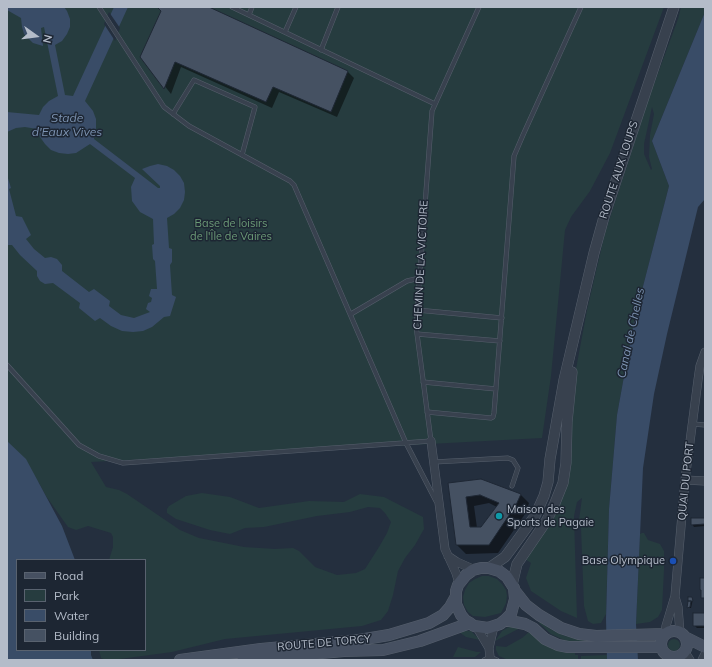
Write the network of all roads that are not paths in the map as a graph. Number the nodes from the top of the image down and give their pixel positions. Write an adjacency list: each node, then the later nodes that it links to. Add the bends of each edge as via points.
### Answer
1 (99, 7): 13 (lane, via 164,107)
2 (232, 7): 9 (lane)
3 (252, 7): 9 (lane)
4 (296, 7): 10 (lane)
5 (338, 7): 11 (lane)
6 (480, 7): 12 (lane, CHEMIN DE LA VICTOIRE)
7 (581, 7): 18 (lane, via 514,156)
8 (674, 7): 20 (street, ROUTE AUX LOUPS, via 604,217)
9 (249, 15): 10 (lane)
10 (284, 32): 11 (lane)
11 (321, 50): 12 (lane)
12 (435, 104): 15 (lane, CHEMIN DE LA VICTOIRE, via 428,150)
13 (173, 114): 14 (lane, via 189,126); 14 (lane, via 194,80 255,107)
14 (242, 155): 17 (lane, via 294,185)
15 (420, 278): 16 (lane, CHEMIN DE LA VICTOIRE); 17 (lane, via 407,281)
16 (417, 310): 18 (lane); 19 (lane, CHEMIN DE LA VICTOIRE)
17 (351, 314): 31 (lane)
18 (502, 318): 21 (lane)
19 (417, 334): 21 (lane); 25 (lane, CHEMIN DE LA VICTOIRE)
20 (575, 336): 38 (street, via 564,380 544,496 535,516 514,545 505,556); 41 (street, via 563,483 547,520 517,564)
21 (500, 341): 26 (lane)
22 (705, 352): 24 (street, QUAI DU PORT)
23 (7, 365): 31 (lane, via 79,445 98,456 123,463)
24 (703, 366): 28 (street, QUAI DU PORT)
25 (423, 382): 26 (lane); 27 (lane, CHEMIN DE LA VICTOIRE)
26 (496, 389): 27 (lane, via 494,413 491,418)
27 (427, 412): 30 (lane, CHEMIN DE LA VICTOIRE)
28 (692, 424): 29 (lane); 33 (street, QUAI DU PORT)
29 (705, 425)
30 (431, 441): 31 (lane); 32 (street, CHEMIN DE LA VICTOIRE)
31 (406, 443): 36 (lane)
32 (433, 462): 35 (lane, via 508,458 513,460 518,468); 36 (street, CHEMIN DE LA VICTOIRE)
33 (685, 480): 34 (street); 42 (street, QUAI DU PORT)
34 (705, 480)
35 (512, 486)
36 (438, 506): 37 (street, CHEMIN DE LA VICTOIRE)
37 (448, 556): 39 (street); 40 (street, CHEMIN DE LA VICTOIRE)
38 (489, 568): 39 (main road); 41 (main road, via 503,574)
39 (475, 570): 40 (main road)
40 (459, 583): 43 (main road)
41 (514, 588): 44 (main road, via 514,607); 47 (main road, via 526,605 571,632 596,636)
42 (675, 596): 47 (street, QUAI DU PORT); 48 (street, QUAI DU PORT)
43 (456, 598): 45 (main road, via 458,610 465,620); 56 (main road, ROUTE DE TORCY, via 443,615 429,623 389,635)
44 (505, 620): 46 (main road); 49 (main road, via 531,626 545,639 558,645 581,648)
45 (473, 625): 46 (main road, via 483,628); 50 (street); 57 (main road, ROUTE DE TORCY, via 383,650)
46 (494, 626): 50 (street)
47 (665, 634): 48 (main road, via 672,631); 49 (main road, via 661,640)
48 (682, 635): 51 (main road); 53 (main road)
49 (661, 647): 54 (main road, via 665,654)
50 (489, 648): 55 (street)
51 (705, 648): 53 (main road)
52 (705, 654): 58 (street)
53 (687, 656): 54 (main road)
54 (674, 658)
55 (490, 659)
56 (180, 660)
57 (243, 660)
58 (702, 660)

